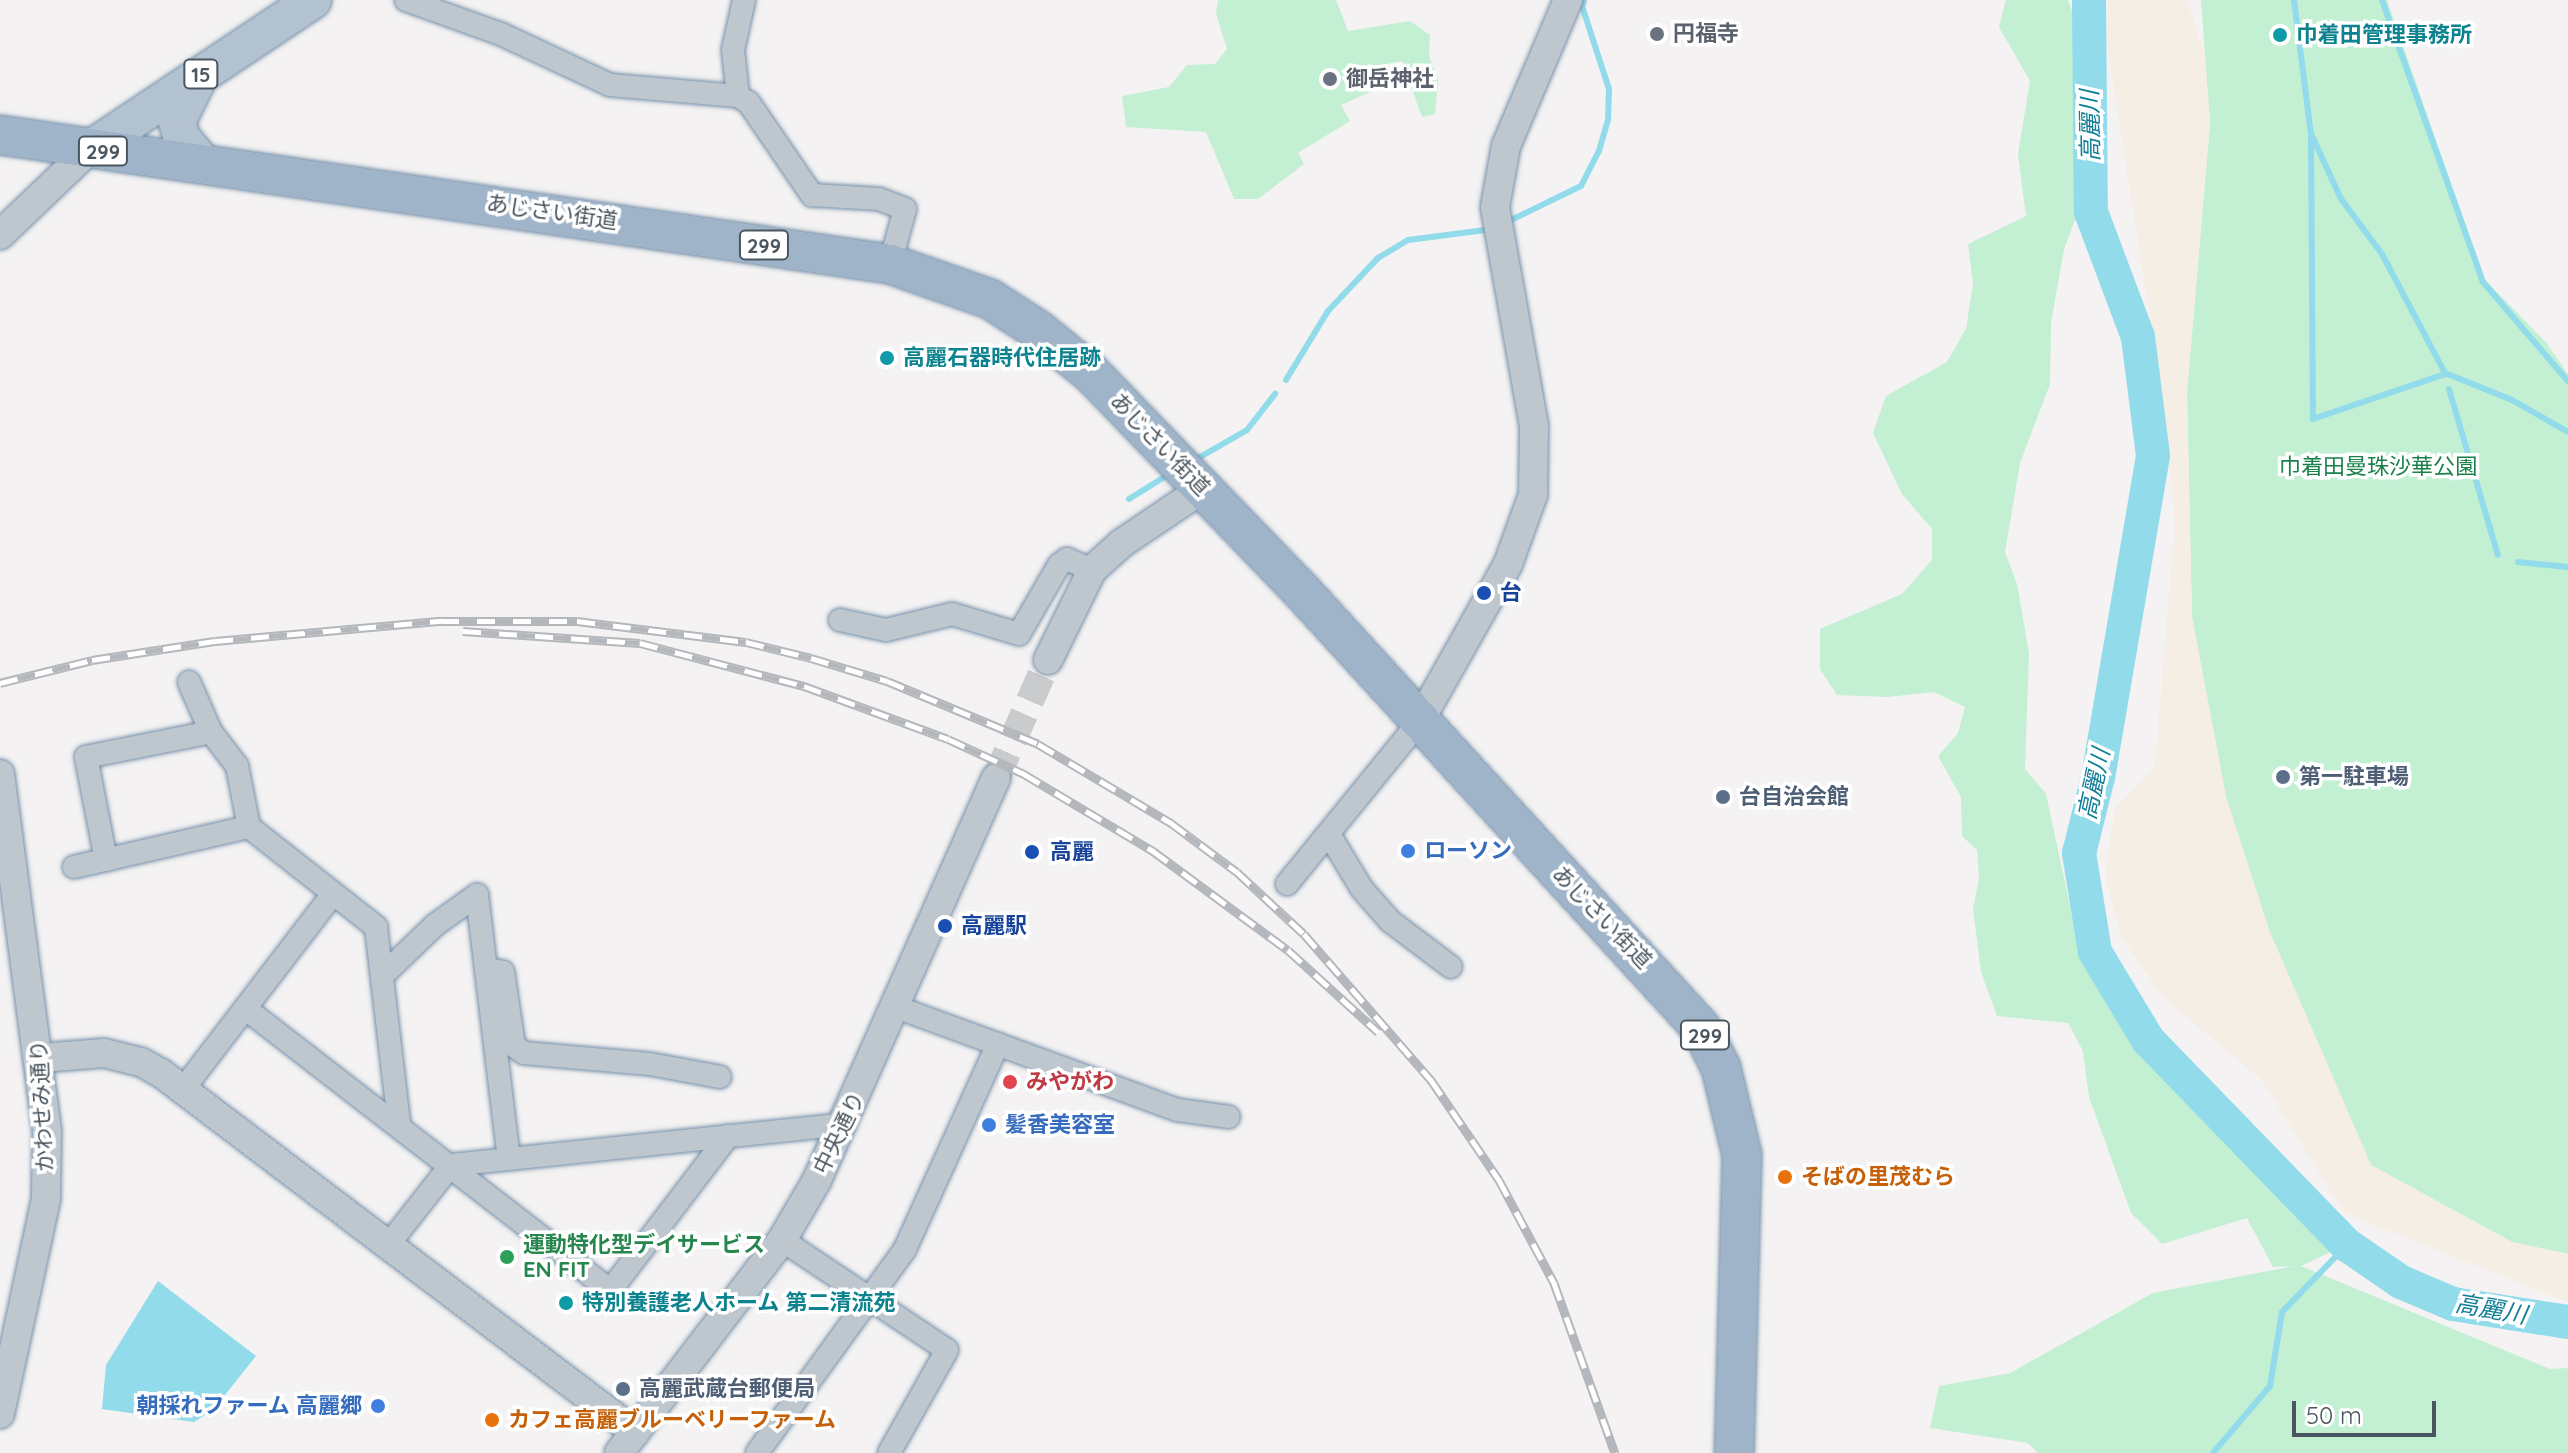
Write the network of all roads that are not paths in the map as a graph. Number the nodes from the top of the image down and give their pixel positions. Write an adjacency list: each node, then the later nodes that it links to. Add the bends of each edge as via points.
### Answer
1 (313, 0): 5 (main road, 15)
2 (406, 0): 6 (street, via 501,34 610,85)
3 (744, 0): 6 (street, via 733,50)
4 (1568, 0): 17 (street, via 1506,146 1495,207 1534,426 1533,495 1508,564)
5 (200, 75): 8 (main road, 15); 9 (main road, via 181,104 177,122 187,145)
6 (738, 96): 11 (street, via 749,103 812,195 879,199 905,209)
7 (0, 135): 8 (highway, あじさい街道 / 299)
8 (90, 149): 9 (highway, あじさい街道 / 299); 10 (street)
9 (205, 165): 11 (highway, あじさい街道 / 299)
10 (0, 235)
11 (890, 264): 12 (highway, あじさい街道 / 299, via 990,299 1038,330 1091,373)
12 (1204, 488): 13 (street, via 1122,543); 17 (highway, あじさい街道 / 299)
13 (1092, 570): 14 (street, via 1067,559 1059,565 1019,634 952,614 886,630); 15 (street)
14 (840, 620)
15 (1048, 660)
16 (189, 682): 18 (street)
17 (1419, 722): 22 (street); 50 (highway, あじさい街道 / 299, via 1670,989 1701,1028 1721,1068 1742,1155)
18 (211, 732): 21 (street, via 237,766); 23 (street, via 86,757)
19 (996, 778): 30 (street, 中央通り)
20 (1, 788): 33 (street, かわせみ通り)
21 (249, 827): 23 (street); 26 (street)
22 (1330, 836): 25 (street); 27 (street, via 1362,889 1390,921)
23 (106, 860): 24 (street)
24 (74, 867)
25 (1287, 884)
26 (332, 895): 29 (street, via 376,927); 31 (street)
27 (1451, 967)
28 (486, 969): 29 (street, via 477,895 435,925); 34 (street, via 503,972 514,1046 524,1053 650,1064); 40 (street)
29 (383, 975): 37 (street)
30 (896, 1007): 32 (street); 38 (street, 中央通り)
31 (246, 1009): 35 (street); 37 (street)
32 (998, 1044): 36 (street, via 1178,1110); 44 (street, via 905,1249)
33 (41, 1058): 35 (street, via 81,1052 123,1056); 45 (street, かわせみ通り, via 46,1199)
34 (720, 1077)
35 (184, 1088): 43 (street)
36 (1229, 1117)
37 (399, 1124): 41 (street)
38 (845, 1124): 39 (street); 42 (street, 中央通り)
39 (728, 1136): 40 (street); 41 (street, via 613,1287)
40 (509, 1159): 41 (street)
41 (451, 1165): 43 (street)
42 (782, 1240): 44 (street); 47 (street, 中央通り)
43 (389, 1244): 47 (street)
44 (871, 1297): 48 (street); 49 (street, via 947,1350)
45 (4, 1373): 46 (street, かわせみ通り)
46 (0, 1414)
47 (627, 1443)
48 (757, 1453)
49 (889, 1453)
50 (1734, 1453)

